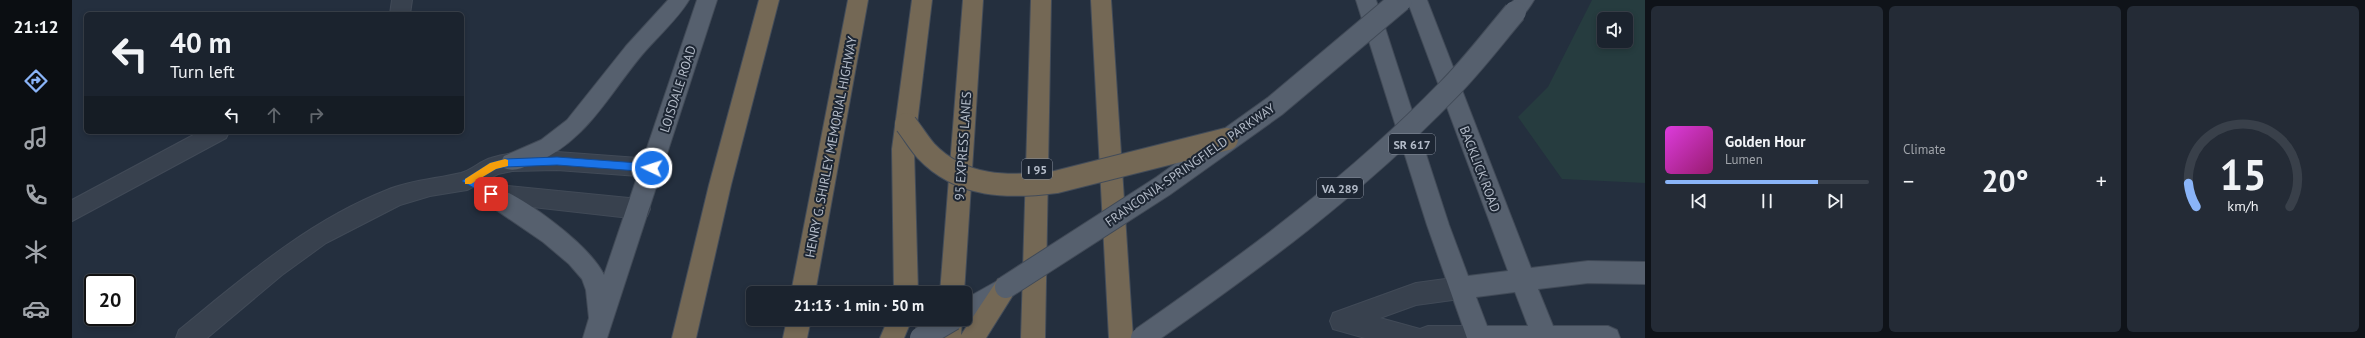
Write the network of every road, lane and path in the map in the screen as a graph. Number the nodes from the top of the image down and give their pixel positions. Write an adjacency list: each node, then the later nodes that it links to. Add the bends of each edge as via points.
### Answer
1 (402, 0): 14 (lane)
2 (679, 0): 18 (main road, via 638,46 572,130 536,155)
3 (707, 0): 19 (main road, LOISDALE ROAD)
4 (769, 0): 39 (highway, via 720,185)
5 (858, 0): 26 (highway, HENRY G. SHIRLEY MEMORIAL HIGHWAY)
6 (922, 0): 15 (highway)
7 (973, 0): 28 (highway, 95 EXPRESS LANES)
8 (1041, 0): 46 (highway, I 95)
9 (1101, 0): 47 (highway)
10 (1366, 0): 30 (main road, SR 617)
11 (1402, 0): 17 (main road, FRANCONIA-SPRINGFIELD PARKWAY, bridge, via 1325,66)
12 (1417, 0): 25 (main road, BACKLICK ROAD)
13 (1520, 6): 48 (main road, VA 289, bridge, via 1448,90 1389,146 1261,252)
14 (400, 12)
15 (906, 124): 17 (highway, bridge, via 918,143 940,164 972,180 1008,187 1030,186 1073,178); 27 (highway, via 903,174)
16 (214, 134): 23 (lane)
17 (1227, 139): 29 (main road, FRANCONIA-SPRINGFIELD PARKWAY, bridge, via 1163,186)
18 (512, 162): 19 (lane, via 557,161); 20 (lane, via 493,166)
19 (652, 168): 22 (main road, LOISDALE ROAD)
20 (467, 181): 21 (lane); 38 (lane, via 430,187 394,197 318,236)
21 (491, 194): 22 (lane); 37 (main road, via 542,225 590,270 600,297)
22 (639, 209): 37 (main road, LOISDALE ROAD)
23 (72, 211)
24 (1645, 273): 25 (main road, via 1588,272)
25 (1522, 280): 30 (main road); 52 (main road, BACKLICK ROAD)
26 (805, 286)
27 (906, 286)
28 (953, 286)
29 (1006, 287): 31 (main road, FRANCONIA-SPRINGFIELD PARKWAY); 45 (highway)
30 (1460, 288): 49 (lane, via 1416,294 1342,321); 51 (main road, SR 617)
31 (972, 308)
32 (797, 326): 40 (highway)
33 (897, 326): 41 (highway)
34 (911, 326): 42 (highway)
35 (940, 326): 43 (main road, bridge)
36 (950, 326): 44 (highway)
37 (597, 332)
38 (188, 338)
39 (684, 338)
40 (795, 338)
41 (892, 338)
42 (914, 338)
43 (921, 338)
44 (948, 338)
45 (972, 338)
46 (1033, 338)
47 (1121, 338)
48 (1142, 338)
49 (1413, 338)
50 (1428, 338): 51 (lane)
51 (1479, 338): 52 (main road)
52 (1545, 338): 53 (main road)
53 (1608, 338)

